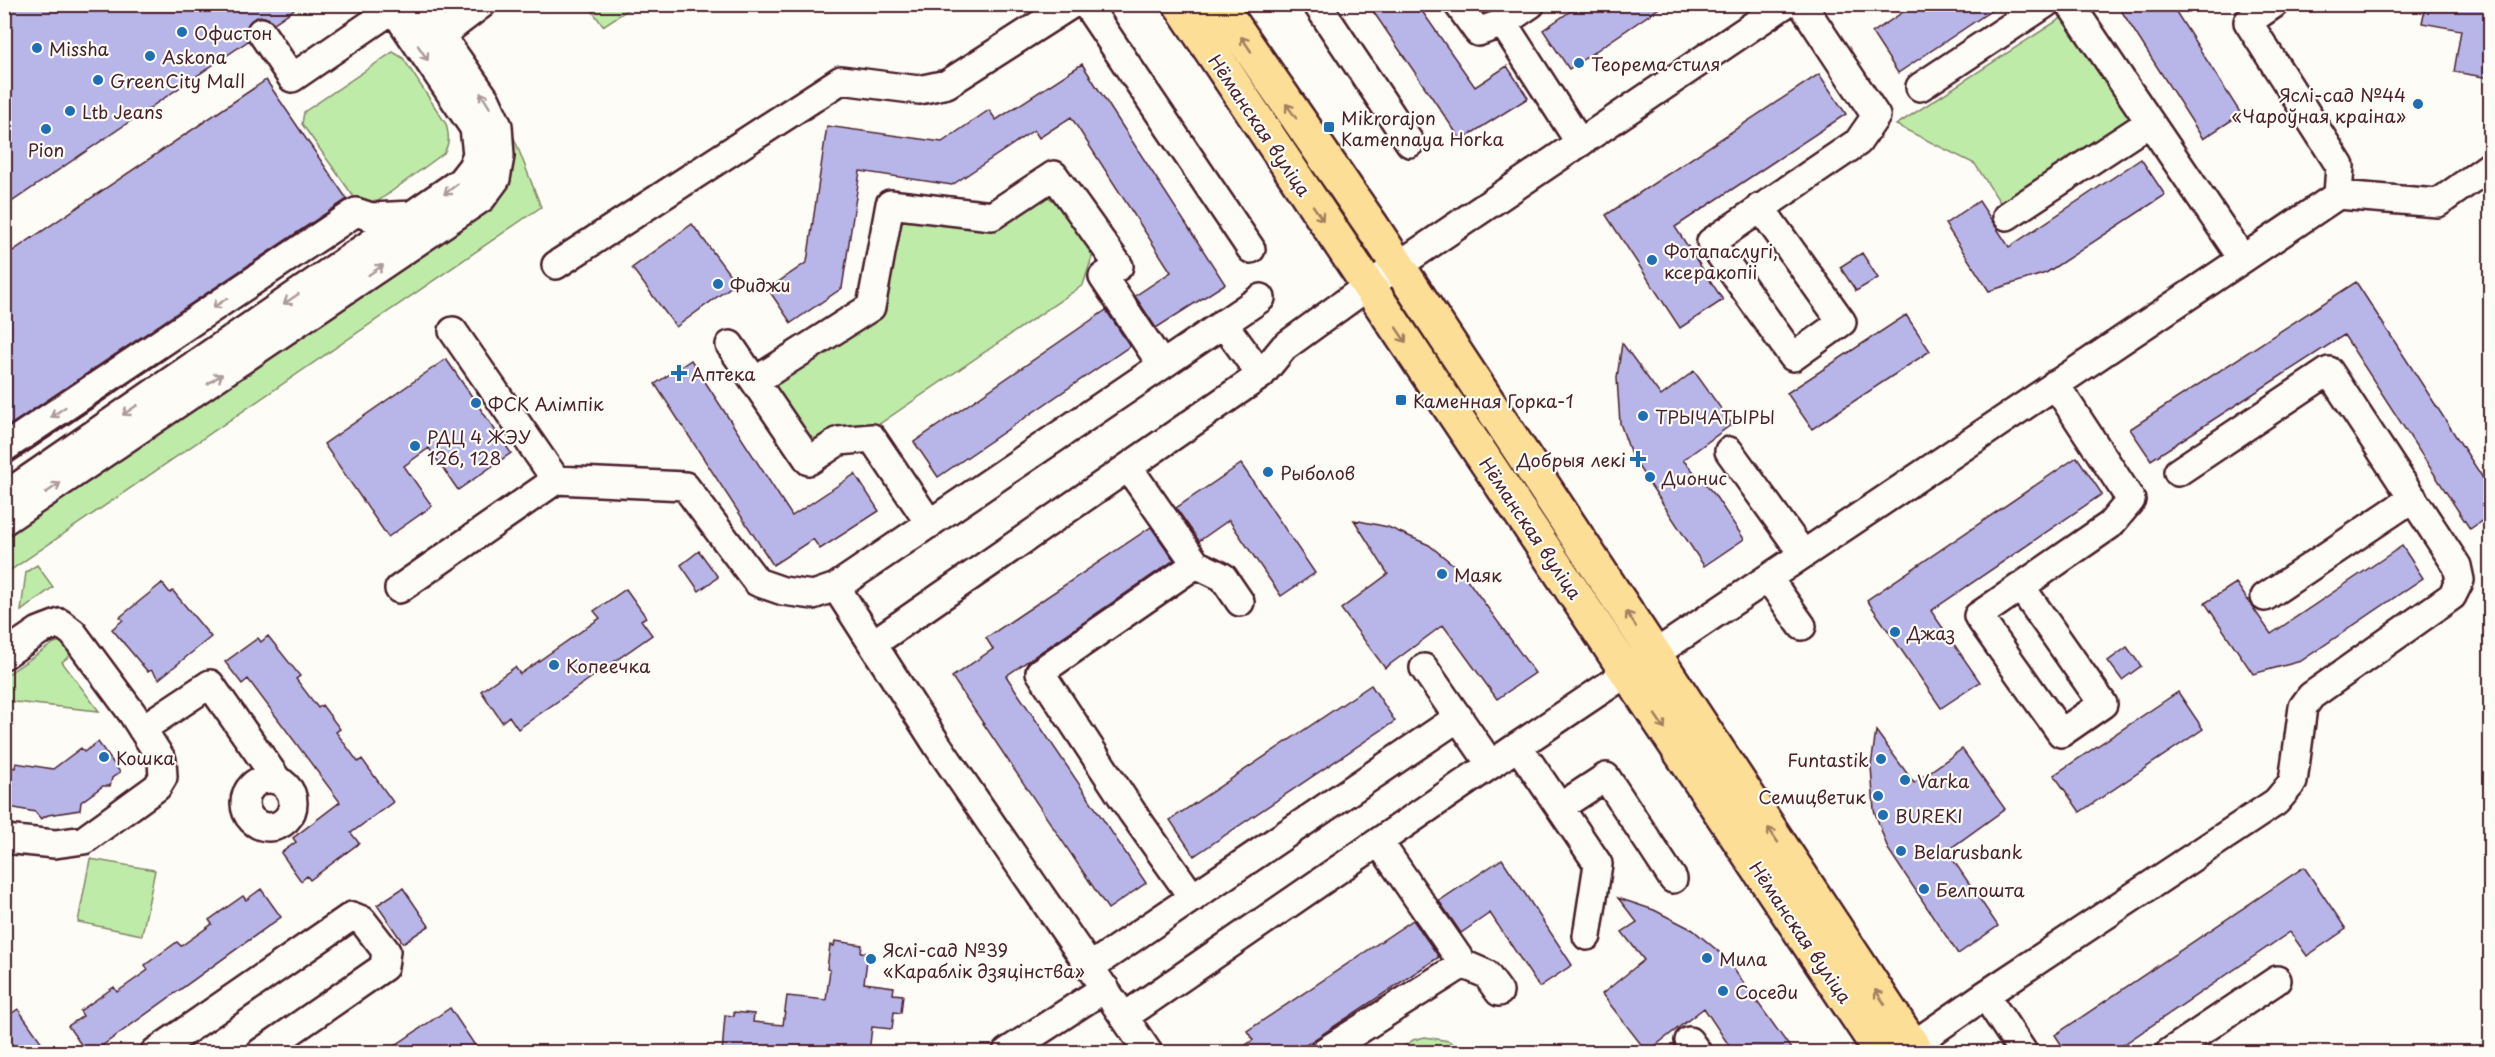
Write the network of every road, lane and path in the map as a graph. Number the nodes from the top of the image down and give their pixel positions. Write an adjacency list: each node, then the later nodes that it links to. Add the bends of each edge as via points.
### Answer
1 (419, 4): 18 (lane)
2 (482, 4): 18 (lane)
3 (1072, 4): 30 (lane, via 947,84 919,90 841,80)
4 (1086, 4): 28 (lane)
5 (1180, 4): 32 (main road, Нёманская вуліца, one-way to 32)
6 (1220, 4): 31 (main road, Нёманская вуліца, one-way to 6)
7 (1317, 4): 21 (lane)
8 (1458, 4): 16 (lane, via 1478,32)
9 (1531, 4): 16 (lane)
10 (1785, 4): 22 (lane)
11 (1802, 4): 25 (lane, via 1876,116 1858,142)
12 (2045, 4): 19 (lane)
13 (2070, 4): 20 (lane)
14 (2274, 4): 24 (lane, via 2248,22 2340,166)
15 (391, 7): 17 (lane, via 292,78); 26 (lane, one-way to 26, via 474,128 476,140 477,154 461,181)
16 (1503, 23): 22 (lane)
17 (261, 32)
18 (440, 36): 48 (lane, one-way to 18, via 482,198 496,179 500,156 498,126 486,100)
19 (1920, 87)
20 (2150, 122): 27 (lane); 29 (lane)
21 (1410, 143)
22 (1580, 143): 31 (lane)
23 (2490, 166): 24 (lane, via 2438,203)
24 (2338, 195): 29 (lane)
25 (1760, 207): 25 (lane, via 1712,242 1793,357 1842,322)
26 (413, 215): 41 (lane, one-way to 41, via 370,217 356,212); 46 (lane, one-way to 46)
27 (2007, 216)
28 (1251, 249)
29 (2242, 258): 40 (lane)
30 (556, 265)
31 (1398, 266): 32 (lane); 61 (main road, Нёманская вуліца, one-way to 31)
32 (1368, 286): 38 (lane, via 1284,347); 61 (main road, Нёманская вуліца, one-way to 61)
33 (1261, 297): 34 (lane)
34 (1223, 323): 37 (lane); 38 (lane)
35 (453, 332): 45 (lane)
36 (730, 345): 39 (lane)
37 (1162, 365): 39 (lane, via 1103,277 1119,266 1054,175 992,216 890,204 871,307); 49 (lane)
38 (1261, 375): 43 (lane)
39 (755, 381): 49 (lane, via 809,461 839,441 872,438)
40 (2055, 384): 50 (lane); 54 (lane, via 2131,500 2110,525)
41 (4, 448)
42 (1729, 451): 50 (lane)
43 (1128, 467): 51 (lane); 59 (lane)
44 (2178, 472): 47 (lane, via 2330,371)
45 (556, 480): 53 (lane, via 685,486 757,582 813,596); 55 (lane)
46 (4, 496)
47 (2413, 498): 56 (lane); 78 (lane, via 2457,566 2460,580 2452,596 2311,696 2303,707 2293,782 2276,802)
48 (4, 521)
49 (930, 524): 53 (lane)
50 (1803, 554): 52 (lane)
51 (1196, 564): 57 (lane, via 1223,577); 72 (lane, via 1040,672)
52 (1768, 578): 58 (lane); 61 (lane)
53 (836, 587): 59 (lane)
54 (2021, 587): 54 (lane, via 1978,616 2061,733 2103,704)
55 (399, 589)
56 (2265, 597)
57 (1240, 602)
58 (1802, 626)
59 (874, 644): 75 (lane, via 938,746)
60 (4, 655): 64 (lane, via 39,631 60,623 73,633)
61 (1641, 664): 65 (lane); 80 (main road, Нёманская вуліца, one-way to 61); 86 (main road, Нёманская вуліца, one-way to 86)
62 (1424, 668): 63 (lane)
63 (1459, 717): 66 (lane); 72 (lane)
64 (142, 729): 67 (lane, via 210,684); 69 (lane, via 162,760 163,777 157,787 84,840 55,844)
65 (1518, 746): 66 (lane); 68 (lane)
66 (1491, 765): 70 (lane)
67 (276, 778)
68 (1560, 807): 71 (lane, via 1606,777); 73 (lane, via 1598,864)
69 (4, 839)
70 (1379, 842): 74 (lane); 79 (lane)
71 (1673, 879)
72 (1193, 898): 75 (lane)
73 (1587, 936)
74 (1463, 964): 77 (lane, via 1486,974); 85 (lane)
75 (1098, 978): 79 (lane); 83 (lane)
76 (2277, 980): 88 (lane)
77 (1499, 992)
78 (1984, 995): 80 (lane); 87 (lane)
79 (1124, 1017): 84 (lane)
80 (1911, 1050)
81 (155, 1053): 82 (lane, via 352,916 362,920 386,951 384,967)
82 (261, 1053)
83 (1007, 1053)
84 (1148, 1053)
85 (1324, 1053)
86 (1881, 1053)
87 (2023, 1053)
88 (2170, 1053)

